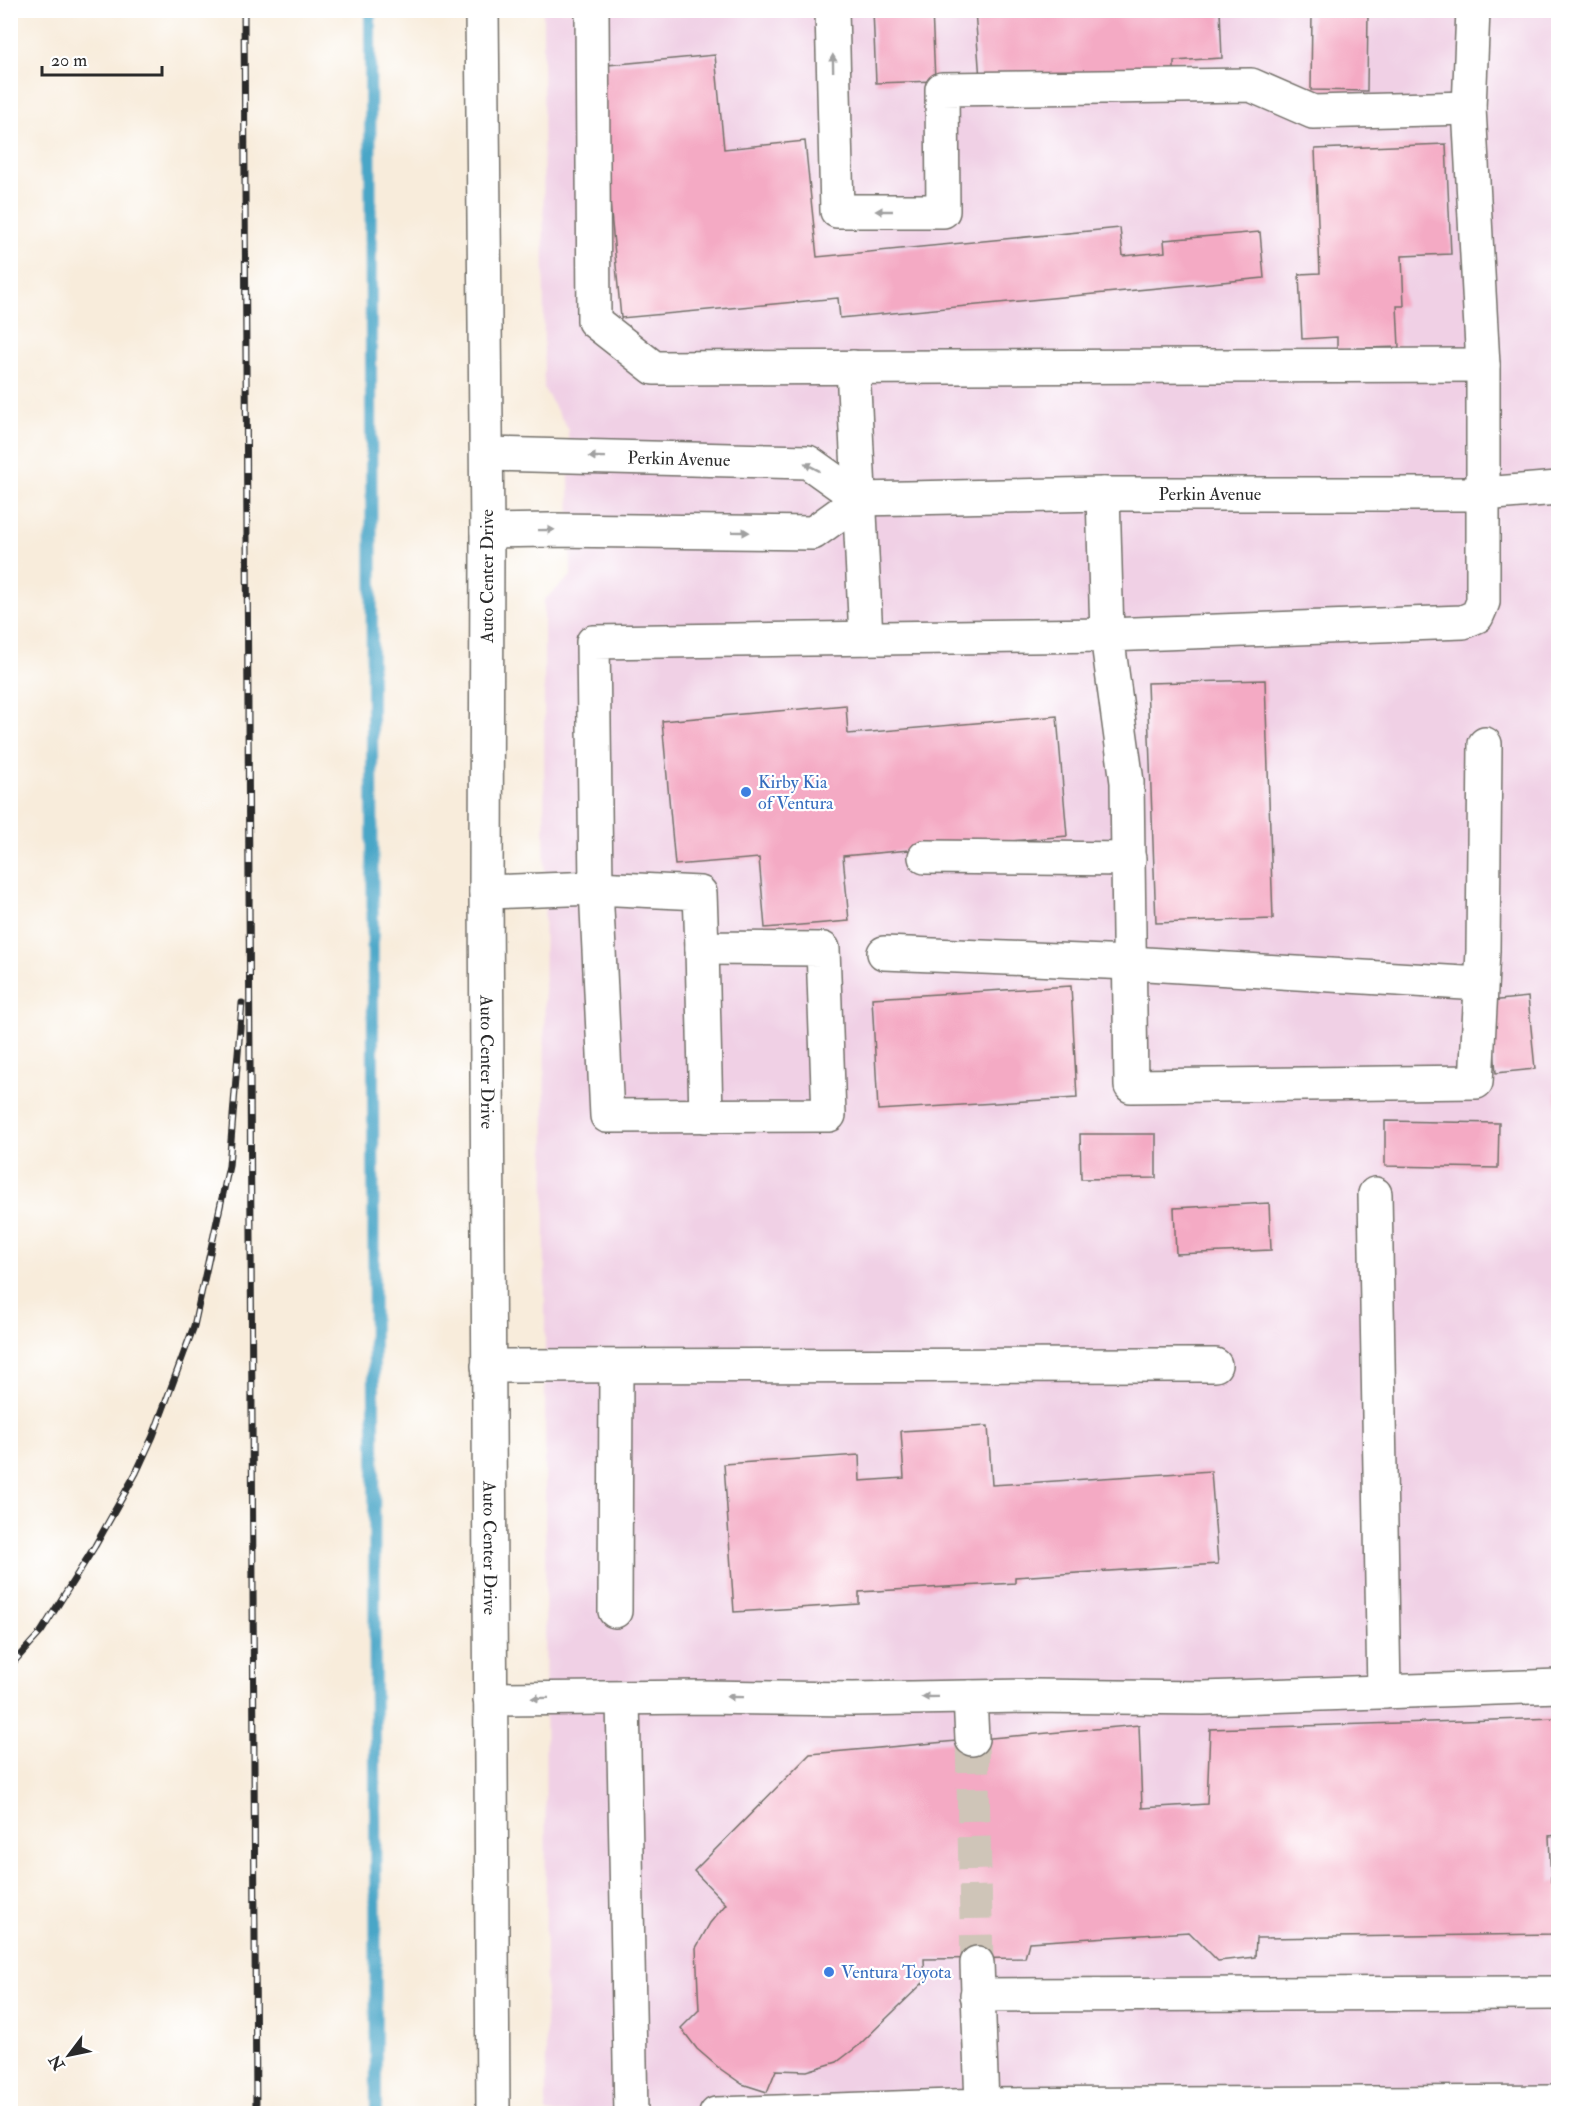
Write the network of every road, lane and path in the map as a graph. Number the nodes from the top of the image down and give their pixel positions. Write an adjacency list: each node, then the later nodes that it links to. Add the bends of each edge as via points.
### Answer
1 (482, 10): 8 (street, Auto Center Drive)
2 (592, 10): 7 (street, via 594,321 654,368)
3 (832, 10): 5 (street, one-way to 3, via 1313,112 1251,85 942,90 943,211 837,211)
4 (1473, 10): 5 (street)
5 (1469, 108): 6 (street)
6 (1483, 365): 7 (street); 10 (street)
7 (853, 367): 12 (street)
8 (487, 454): 12 (street, Perkin Avenue, one-way to 8, via 808,462); 13 (street, Auto Center Drive)
9 (1558, 488): 10 (street, Perkin Avenue)
10 (1483, 494): 11 (street, Perkin Avenue); 14 (street, via 1483,602 1477,616 1462,622)
11 (1103, 495): 12 (street, Perkin Avenue); 14 (street)
12 (860, 499): 13 (street, one-way to 12, via 813,533); 15 (street)
13 (487, 531): 20 (street, Auto Center Drive)
14 (1107, 635): 15 (street); 18 (street, via 1127,782)
15 (866, 638): 19 (street, via 593,642)
16 (1485, 744): 24 (street)
17 (925, 857): 18 (street)
18 (1129, 859): 23 (street)
19 (596, 888): 20 (street); 21 (street, via 700,893); 25 (street, via 607,1116)
20 (486, 892): 28 (street, Auto Center Drive)
21 (702, 948): 25 (street); 25 (street, via 823,949 829,1115)
22 (884, 953): 23 (street)
23 (1130, 963): 24 (street); 24 (street, via 1131,1086 1476,1082)
24 (1481, 984)
25 (706, 1116)
26 (1375, 1194): 32 (street)
27 (1215, 1365): 29 (street)
28 (488, 1366): 29 (street); 35 (street, Auto Center Drive)
29 (616, 1367): 30 (street)
30 (615, 1611)
31 (1558, 1686): 32 (street)
32 (1384, 1692): 33 (street, via 1203,1698)
33 (970, 1697): 34 (street, one-way to 34); 36 (street)
34 (623, 1698): 35 (street, one-way to 35); 41 (street)
35 (490, 1699): 40 (street, Auto Center Drive)
36 (972, 1739)
37 (1558, 1993): 39 (street, via 977,1979)
38 (1558, 2102): 39 (street)
39 (982, 2109): 42 (street)
40 (493, 2114)
41 (631, 2114)
42 (716, 2114)

